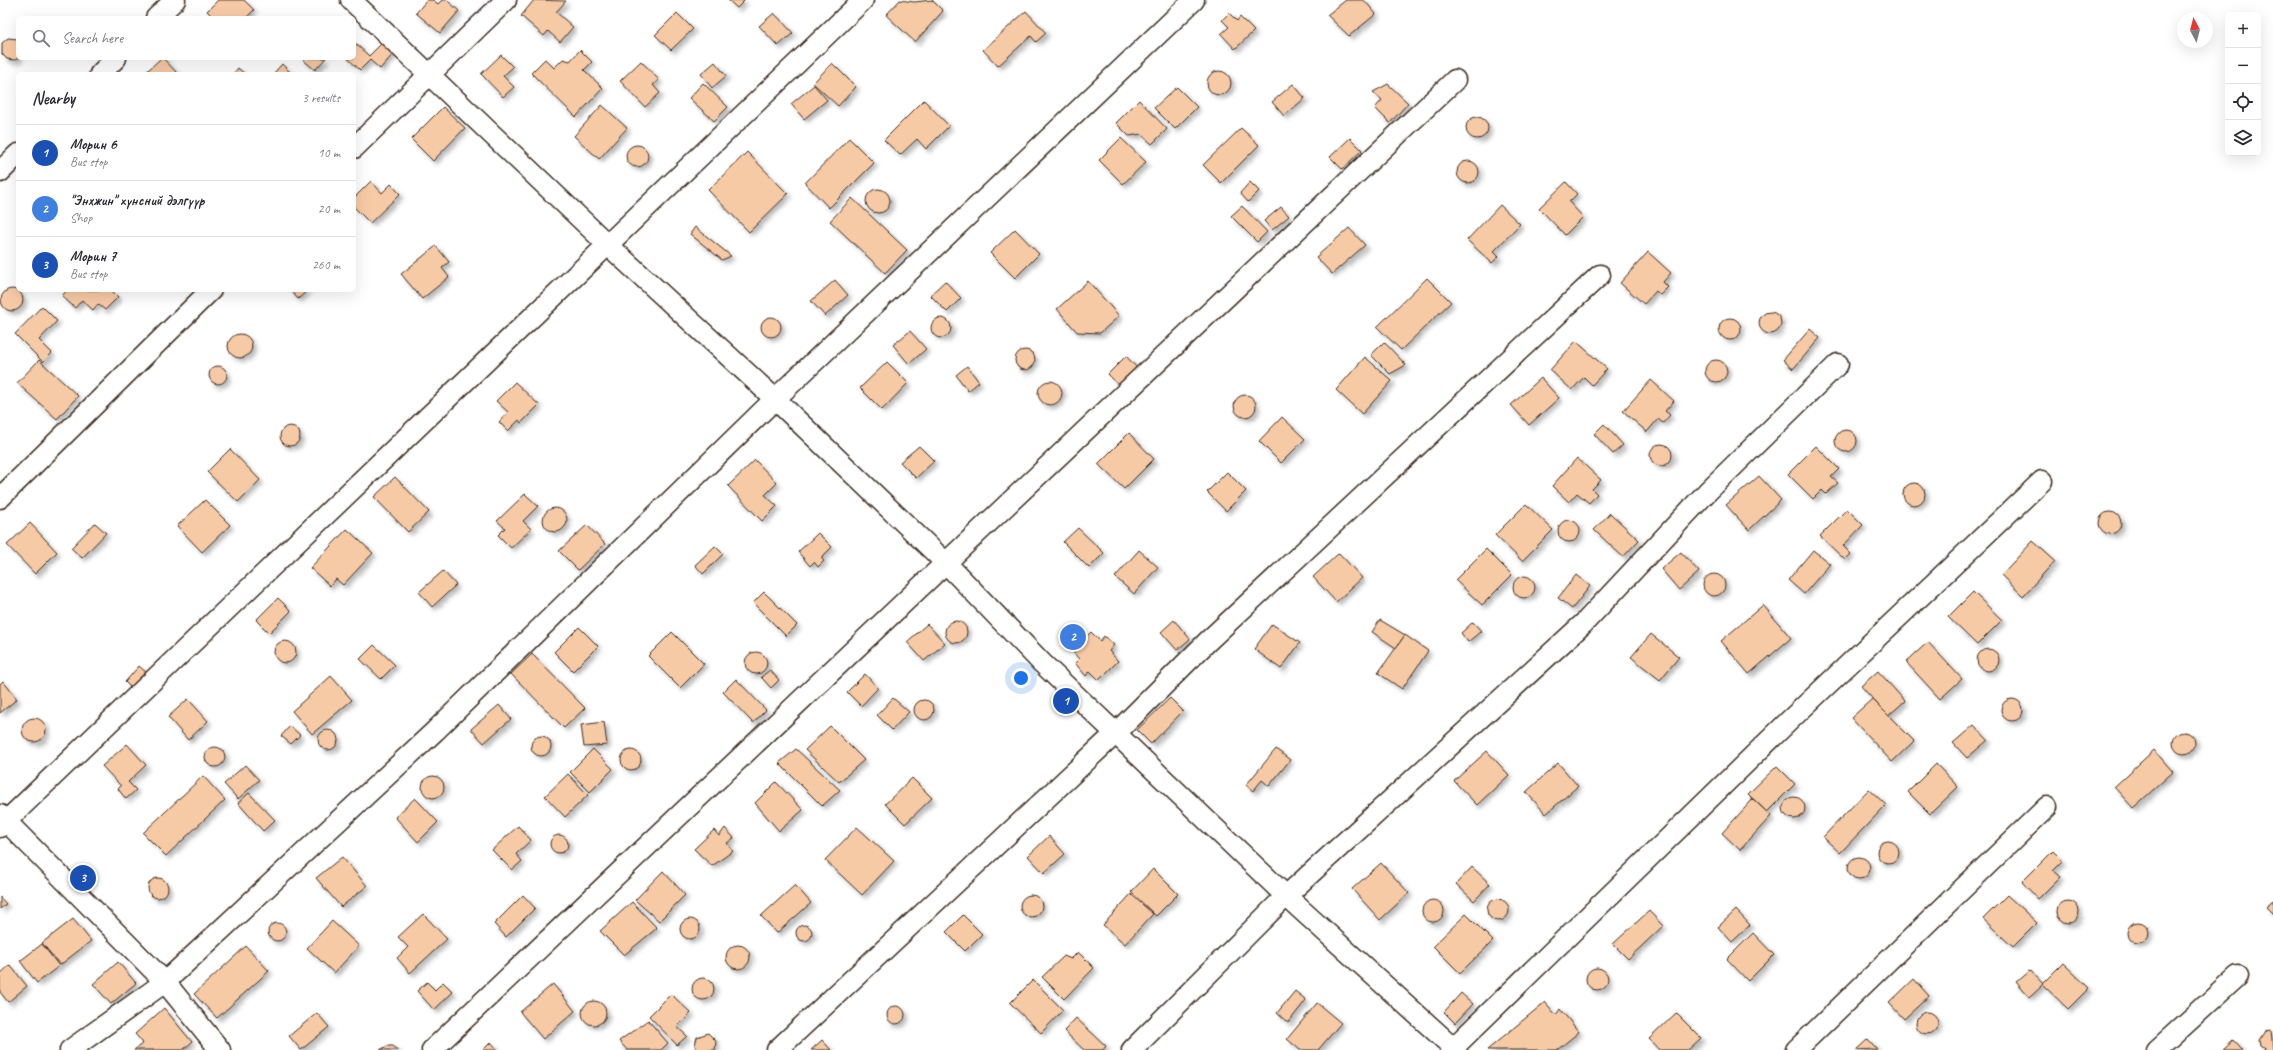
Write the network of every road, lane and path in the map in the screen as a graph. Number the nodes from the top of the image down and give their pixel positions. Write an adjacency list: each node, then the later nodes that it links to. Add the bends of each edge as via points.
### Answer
1 (175, 0): 6 (street)
2 (351, 0): 9 (street)
3 (506, 0): 9 (street)
4 (863, 0): 14 (street)
5 (1194, 0): 18 (street)
6 (158, 16)
7 (114, 60): 8 (street)
8 (102, 72)
9 (429, 74): 11 (street); 14 (street)
10 (1455, 80): 21 (street)
11 (356, 146)
12 (16, 156): 13 (street)
13 (0, 172)
14 (607, 244): 18 (street); 24 (street)
15 (1600, 274): 22 (street, via 1208,641)
16 (209, 292): 20 (street)
17 (1838, 364): 25 (street, via 1707,492 1584,623)
18 (775, 398): 21 (street); 27 (street, via 435,731)
19 (2042, 481): 28 (street, via 1790,719)
20 (0, 498)
21 (946, 563): 22 (street, via 1042,663); 31 (street)
22 (1116, 733): 25 (street); 32 (street)
23 (2047, 807): 34 (street)
24 (2, 821): 27 (street)
25 (1286, 896): 28 (street); 33 (street)
26 (2238, 976): 35 (street)
27 (165, 982): 29 (street); 30 (street)
28 (1453, 1049)
29 (70, 1050)
30 (220, 1050)
31 (432, 1050)
32 (777, 1050)
33 (1132, 1050)
34 (1796, 1050)
35 (2157, 1050)

